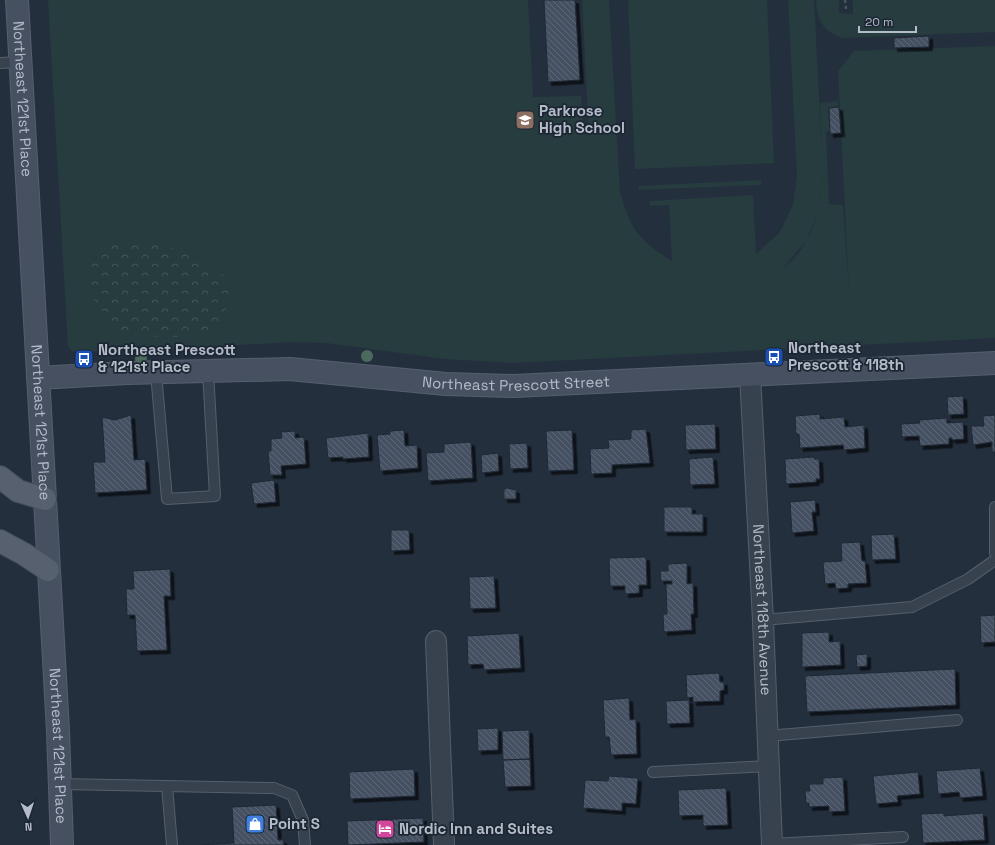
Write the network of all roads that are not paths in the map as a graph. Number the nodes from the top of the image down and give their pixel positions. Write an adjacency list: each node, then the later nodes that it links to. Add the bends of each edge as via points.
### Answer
1 (17, 0): 2 (street, Northeast 121st Place)
2 (10, 63): 7 (street, Northeast 121st Place)
3 (995, 363): 6 (street, Northeast Prescott Street)
4 (208, 371): 5 (street, Northeast Prescott Street); 5 (lane, via 215,496 167,499); 6 (street, Northeast Prescott Street, via 297,369 411,382 480,386)
5 (156, 373): 7 (street, Northeast Prescott Street)
6 (750, 375): 17 (street, Northeast 118th Avenue)
7 (38, 378): 9 (street, Northeast 121st Place)
8 (0, 477): 9 (main road, via 18,491)
9 (45, 499): 15 (street, Northeast 121st Place)
10 (994, 507): 12 (lane)
11 (0, 541): 15 (main road)
12 (995, 554)
13 (995, 560): 14 (lane)
14 (984, 568): 16 (lane); 17 (lane, via 968,579 912,607)
15 (48, 570): 23 (street, Northeast 121st Place)
16 (995, 572)
17 (763, 620): 20 (street, Northeast 118th Avenue)
18 (436, 641): 29 (street)
19 (957, 720): 20 (lane)
20 (767, 736): 21 (street, Northeast 118th Avenue)
21 (768, 766): 22 (lane); 30 (street, Northeast 118th Avenue)
22 (653, 772)
23 (60, 784): 24 (lane); 26 (street, Northeast 121st Place)
24 (167, 786): 27 (lane); 28 (lane, via 274,788 292,795 303,820)
25 (903, 836): 30 (lane)
26 (62, 845)
27 (172, 845)
28 (305, 845)
29 (444, 845)
30 (772, 845)

